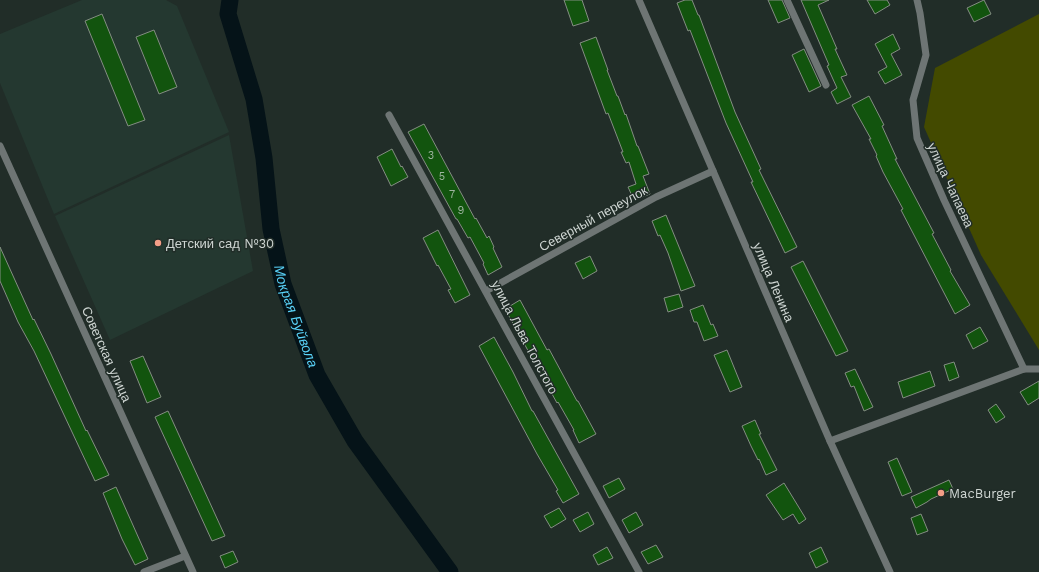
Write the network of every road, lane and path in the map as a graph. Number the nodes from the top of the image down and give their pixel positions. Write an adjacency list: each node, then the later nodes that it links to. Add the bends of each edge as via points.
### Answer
1 (639, 0): 7 (street, улица Ленина)
2 (786, 0): 4 (street)
3 (917, 0): 9 (street, улица Чапаева, via 926,54 913,100 916,138)
4 (826, 85)
5 (389, 115): 8 (street, улица Льва Толстого)
6 (0, 146): 12 (street, Советская улица)
7 (713, 171): 8 (street, Северный переулок, via 656,197); 11 (street, улица Ленина)
8 (486, 291): 15 (street, улица Льва Толстого)
9 (1024, 369): 10 (street); 11 (street)
10 (1039, 369)
11 (830, 441): 16 (street, улица Ленина)
12 (185, 556): 13 (street); 14 (street, Советская улица)
13 (144, 572)
14 (193, 572)
15 (639, 572)
16 (890, 572)

